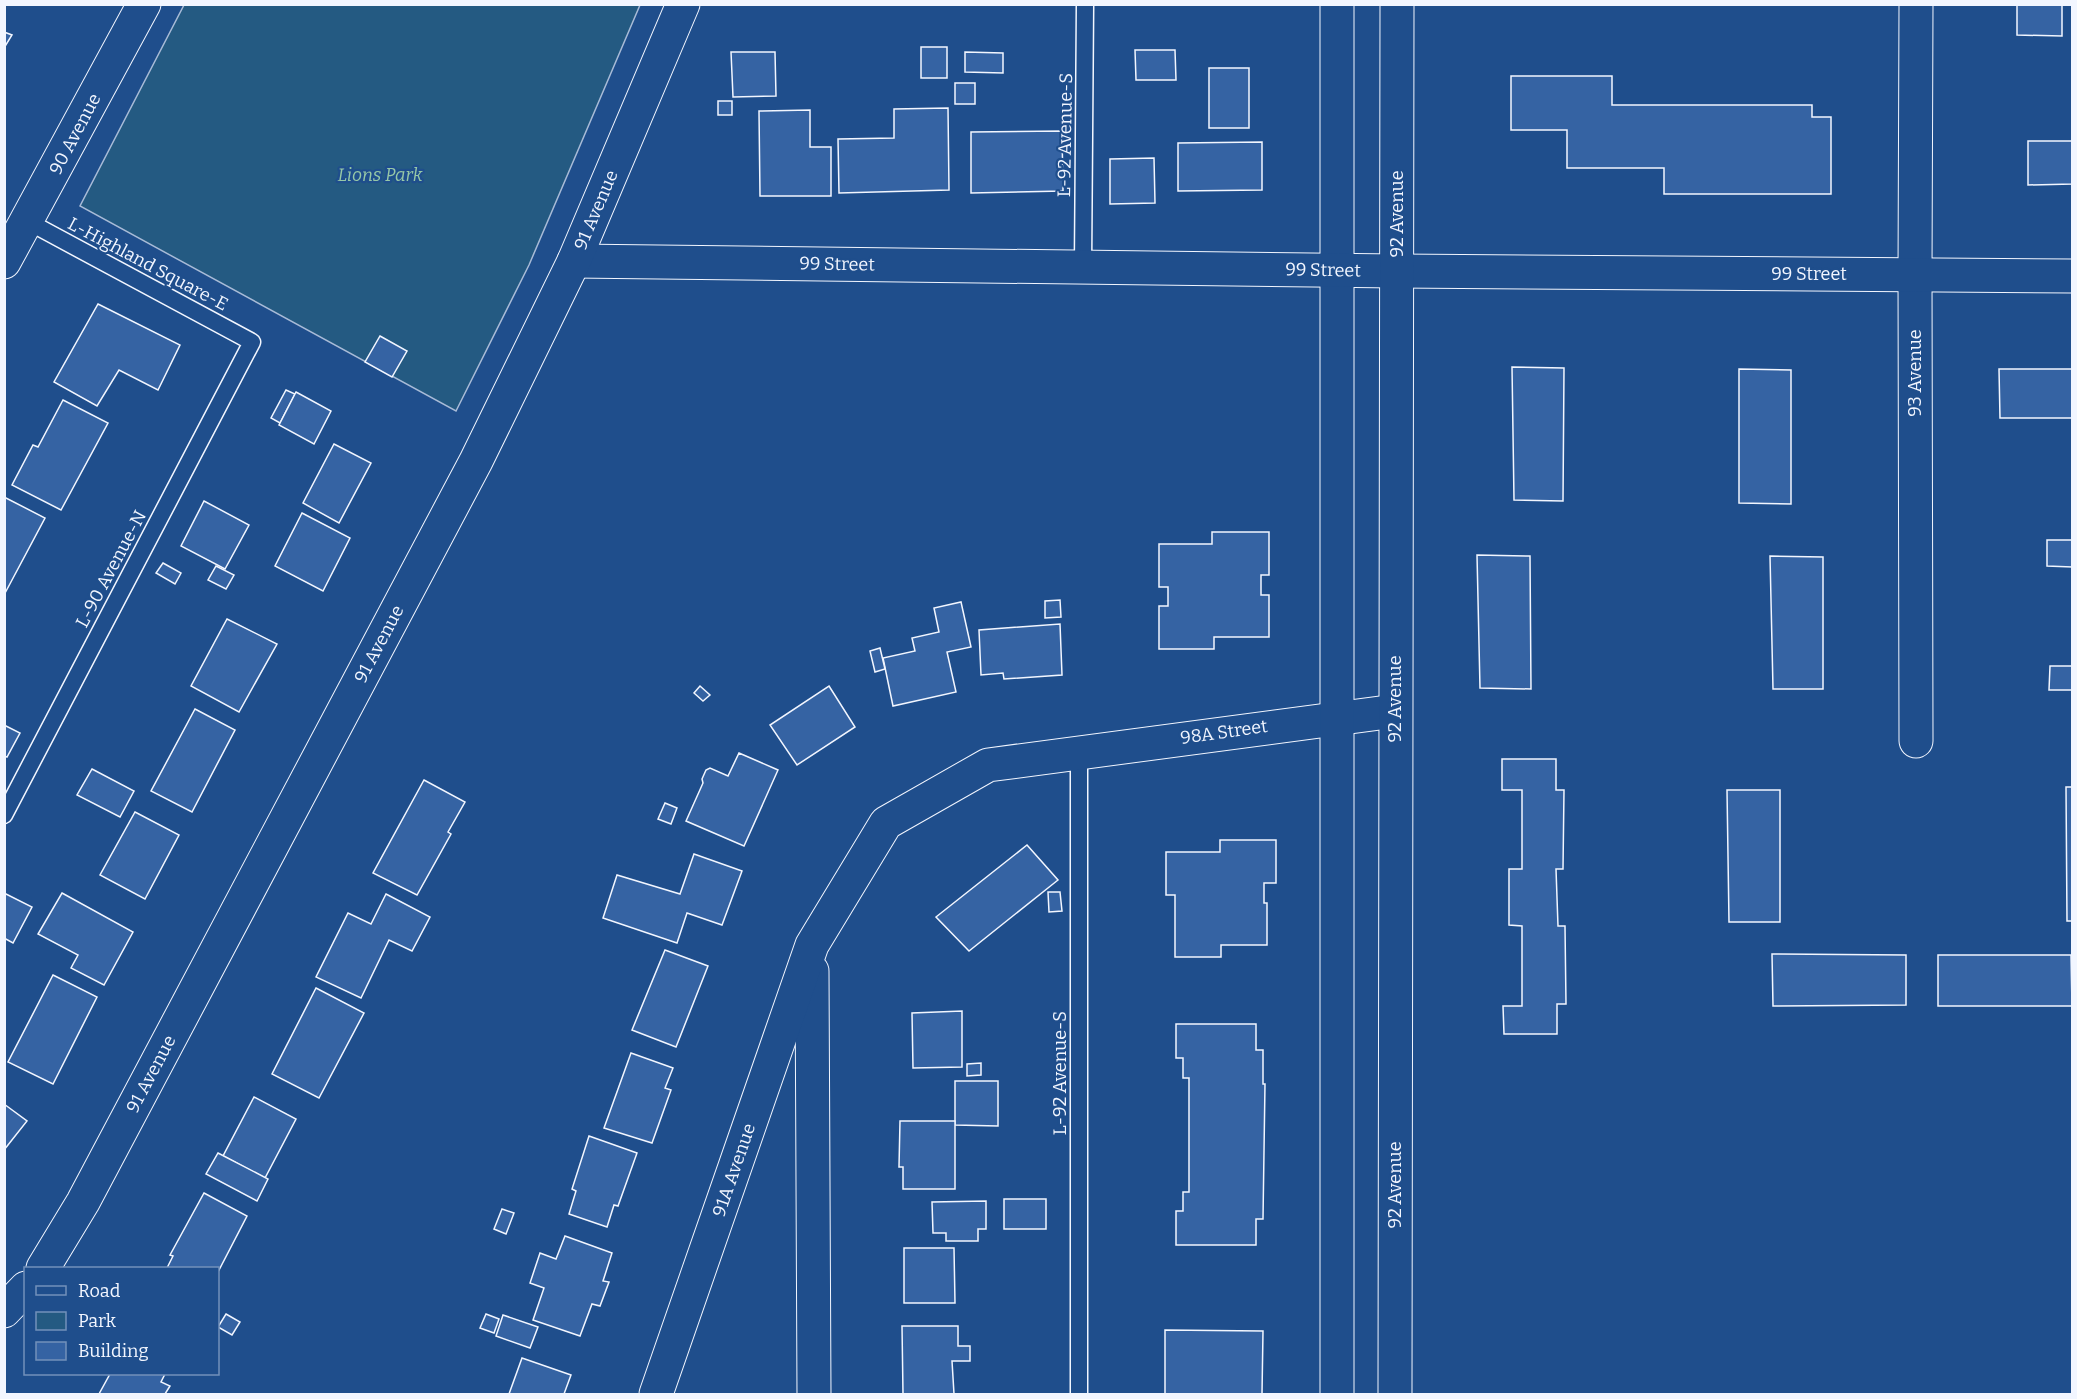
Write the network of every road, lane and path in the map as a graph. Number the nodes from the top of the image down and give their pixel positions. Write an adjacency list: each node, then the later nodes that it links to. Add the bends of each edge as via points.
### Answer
1 (683, 4): 8 (street, 91 Avenue)
2 (1085, 4): 10 (lane, L-92 Avenue-S)
3 (1337, 4): 11 (street)
4 (1397, 4): 12 (street, 92 Avenue)
5 (1916, 4): 13 (street, 93 Avenue)
6 (133, 8): 7 (street, 90 Avenue)
7 (27, 222): 9 (street, 90 Avenue); 15 (lane, L-Highland Square-E)
8 (574, 261): 10 (street, 99 Street); 22 (street, 91 Avenue, via 476,461 83,1202)
9 (4, 262)
10 (1083, 267): 11 (street, 99 Street)
11 (1336, 270): 12 (street, 99 Street); 17 (street)
12 (1397, 271): 13 (street, 99 Street); 16 (street, 92 Avenue)
13 (1915, 274): 14 (street, 99 Street); 18 (street, 93 Avenue)
14 (2073, 276)
15 (252, 342): 20 (lane, L-90 Avenue-N)
16 (1395, 711): 17 (street, 98A Street); 29 (street, 92 Avenue)
17 (1336, 717): 19 (street, 98A Street); 28 (street)
18 (1916, 741)
19 (1066, 754): 21 (street, 91A Avenue, via 988,765 886,823); 27 (lane, L-92 Avenue-S)
20 (4, 815)
21 (812, 945): 25 (street, 91A Avenue); 26 (street)
22 (44, 1267)
23 (24, 1290): 24 (street)
24 (4, 1311)
25 (656, 1395)
26 (814, 1395)
27 (1079, 1395)
28 (1337, 1395)
29 (1395, 1395)

